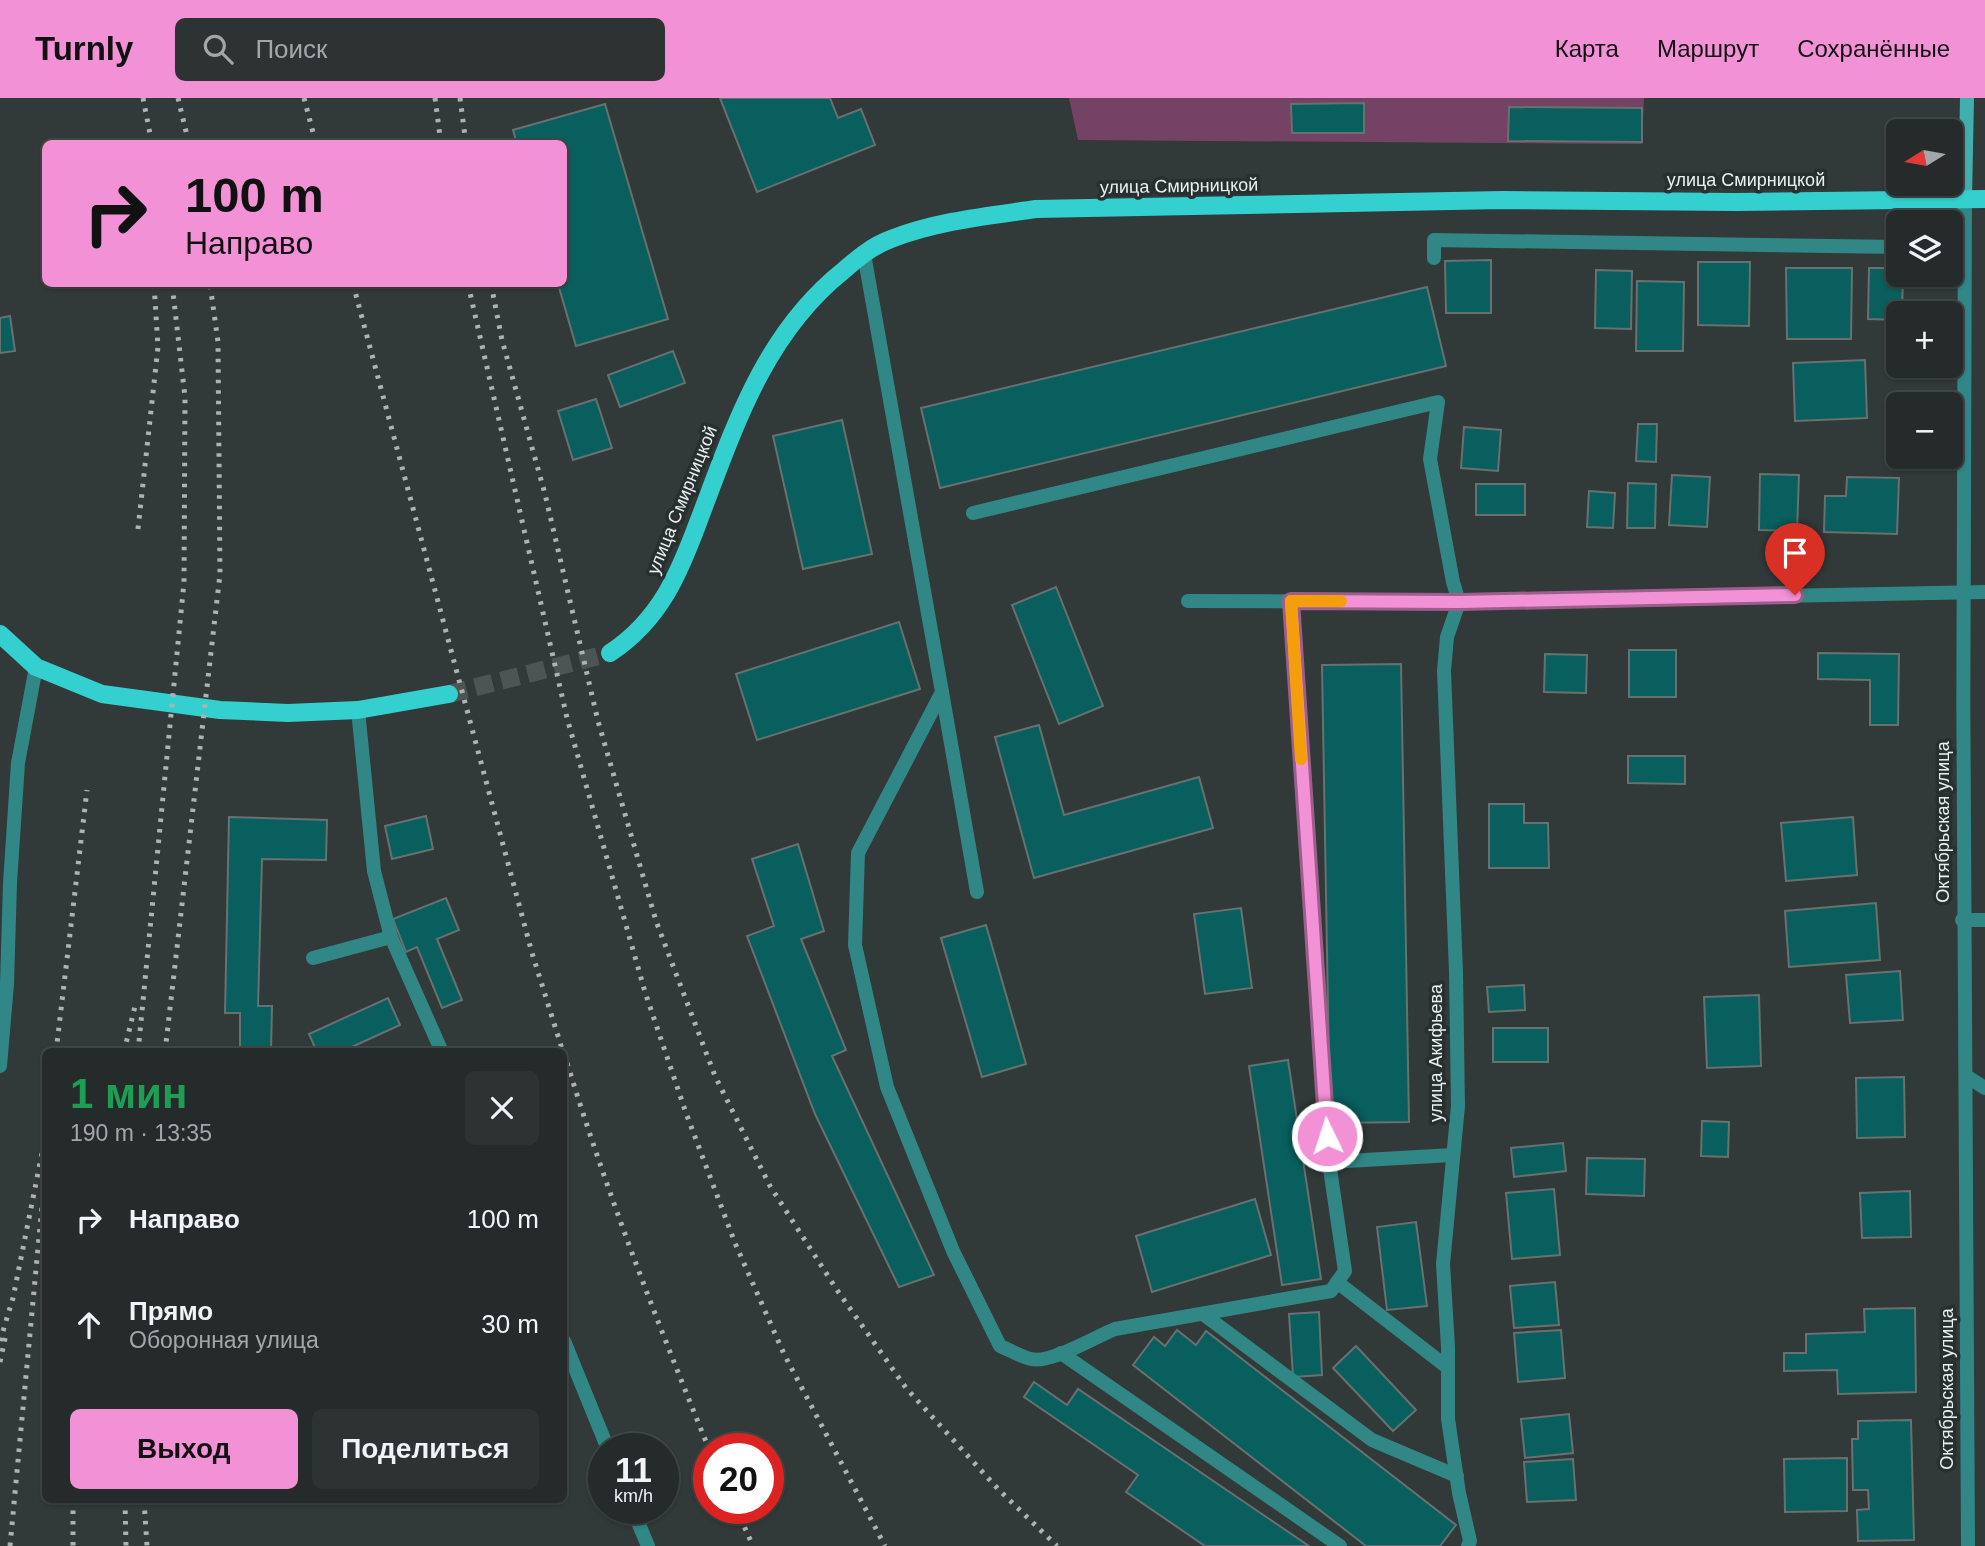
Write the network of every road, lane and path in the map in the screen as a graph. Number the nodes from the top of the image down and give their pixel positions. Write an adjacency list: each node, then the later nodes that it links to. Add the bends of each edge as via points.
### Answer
1 (1967, 98): 2 (main road, Октябрьская улица)
2 (1965, 199): 3 (main road, улица Смирницкой); 5 (main road, улица Смирницкой, via 1503,200 1036,209 913,232); 8 (street, Октябрьская улица)
3 (1985, 199)
4 (1886, 247): 6 (street, via 1434,240)
5 (864, 254): 14 (main road, улица Смирницкой, via 799,312 772,351 752,388 664,599 644,626); 16 (street)
6 (1434, 258)
7 (973, 513): 12 (street, via 1438,402 1430,459)
8 (1963, 592): 9 (street); 12 (street); 20 (street, Октябрьская улица)
9 (1985, 592)
10 (1188, 601): 11 (street)
11 (1291, 601): 12 (street); 29 (street)
12 (1459, 602): 28 (street, улица Акифьева, via 1447,637 1444,671 1456,972 1458,1106)
13 (0, 634): 15 (main road)
14 (610, 653)
15 (36, 667): 18 (main road, via 102,694 220,710); 25 (street, via 18,763)
16 (942, 692): 19 (street); 33 (street, via 858,853 855,945 887,1087 953,1251 1000,1346 1033,1360)
17 (449, 694): 18 (main road)
18 (358, 710): 22 (street, via 374,871)
19 (977, 892)
20 (1962, 920): 21 (street); 26 (street, Октябрьская улица)
21 (1985, 920)
22 (391, 937): 23 (street); 24 (street)
23 (313, 958)
24 (440, 1048)
25 (0, 1066)
26 (1966, 1076): 27 (street); 41 (street, Октябрьская улица)
27 (1985, 1088)
28 (1453, 1155): 29 (street); 34 (street, улица Акифьева, via 1443,1264)
29 (1329, 1162): 30 (street, via 1345,1271)
30 (1337, 1282): 31 (street, via 1331,1291); 34 (street)
31 (1203, 1314): 33 (street, via 1115,1329); 36 (street, via 1372,1440)
32 (567, 1348): 35 (street)
33 (1061, 1353): 39 (street)
34 (1447, 1367): 36 (street, улица Акифьева, via 1448,1419)
35 (601, 1433)
36 (1457, 1476): 40 (street, улица Акифьева)
37 (639, 1524): 38 (street)
38 (648, 1546)
39 (1340, 1546)
40 (1468, 1546)
41 (1968, 1546)

